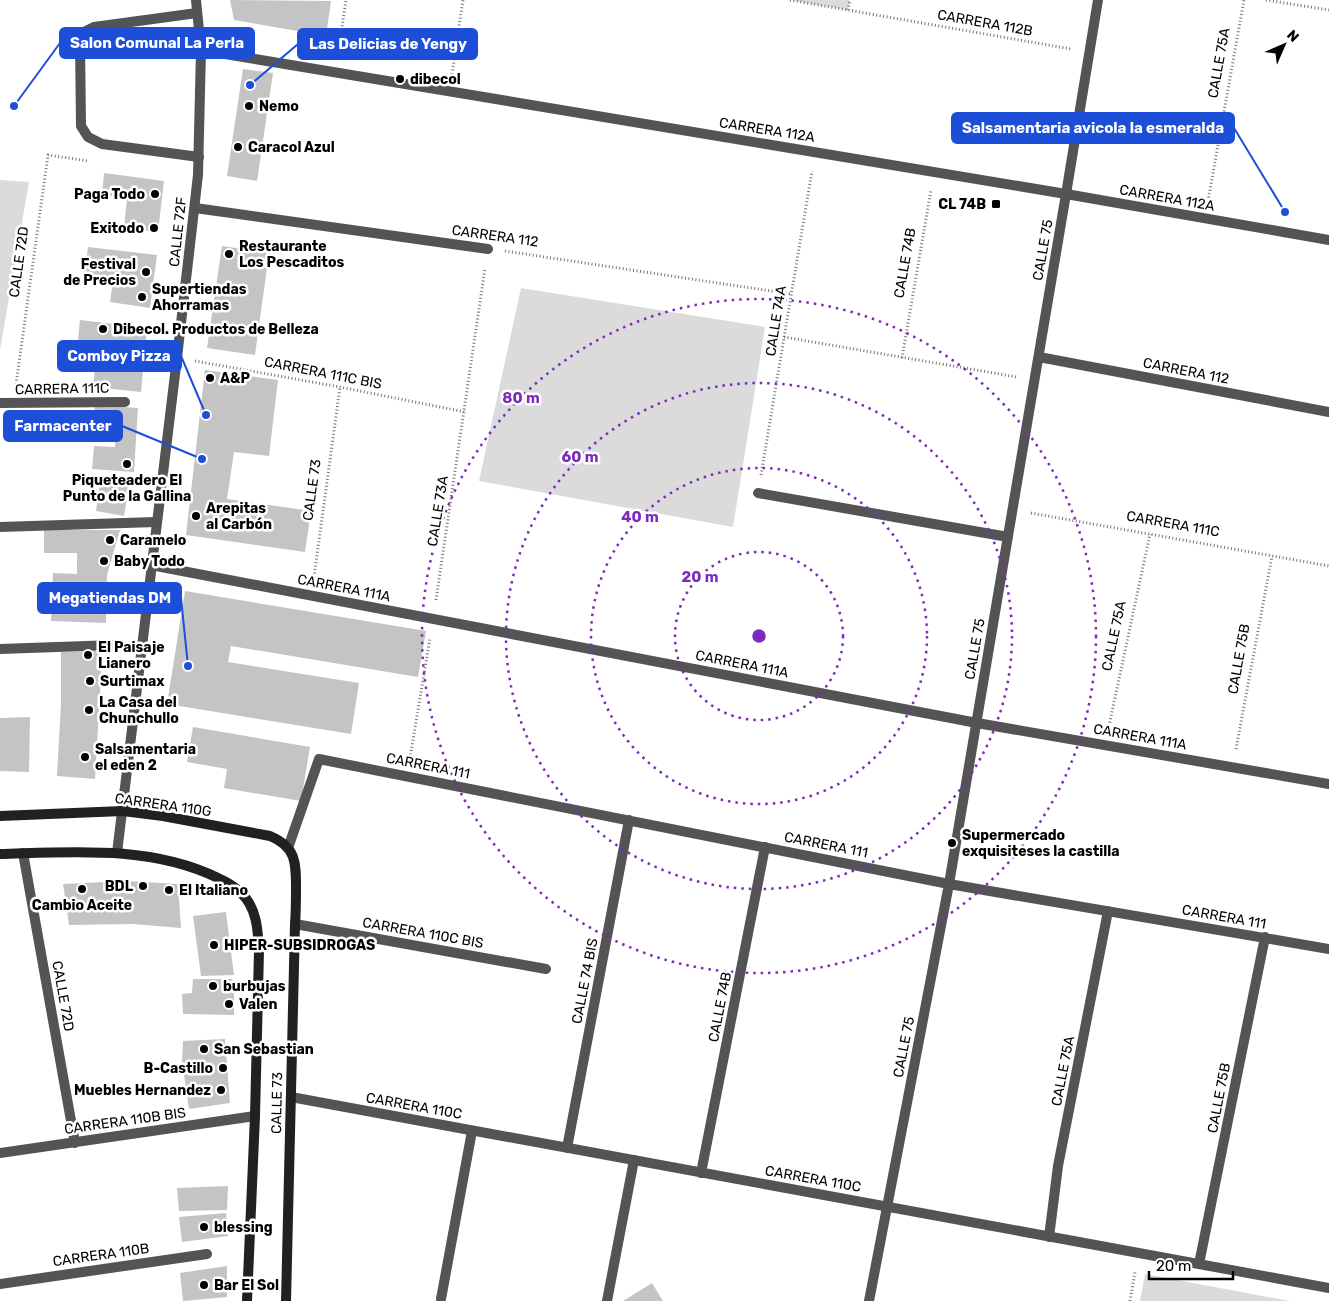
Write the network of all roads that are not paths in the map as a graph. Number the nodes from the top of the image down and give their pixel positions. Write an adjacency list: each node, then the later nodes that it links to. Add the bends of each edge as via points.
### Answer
1 (196, 0): 3 (street, CALLE 72F)
2 (1098, 0): 6 (street, CALLE 75)
3 (197, 13): 4 (street, CALLE 72F); 5 (street, via 94,26 84,32 80,43 81,126 88,137 102,144)
4 (201, 50): 5 (street, CALLE 72F); 6 (street, CARRERA 112A)
5 (199, 157): 7 (street, CALLE 72F)
6 (1066, 194): 8 (street, CARRERA 112A); 10 (street, CALLE 75)
7 (194, 208): 9 (street, CARRERA 112); 15 (street, CALLE 72F)
8 (1329, 240)
9 (488, 249)
10 (1039, 357): 13 (street, CARRERA 112); 17 (street, CALLE 75)
11 (125, 402): 12 (street, CARRERA 111C)
12 (0, 404)
13 (1329, 412)
14 (758, 493): 17 (street)
15 (156, 522): 16 (street); 18 (street, CALLE 72F)
16 (0, 527)
17 (1008, 537): 21 (street, CALLE 75)
18 (151, 565): 21 (street, CARRERA 111A); 23 (street, CALLE 72F)
19 (115, 645): 20 (street)
20 (0, 650)
21 (977, 723): 22 (street, CARRERA 111A); 31 (street, CALLE 75)
22 (1329, 784)
23 (123, 811): 24 (main road, CARRERA 110G); 27 (main road, CARRERA 110G, via 270,836); 28 (street, CALLE 72F)
24 (0, 816)
25 (629, 820): 26 (street, CARRERA 111); 27 (street, CARRERA 111, via 319,759); 41 (street, CALLE 74 BIS)
26 (765, 847): 31 (street, CARRERA 111); 44 (street, CALLE 74B)
27 (288, 848): 33 (main road, CALLE 73, via 296,865)
28 (117, 853): 30 (main road); 38 (main road, CALLE 73, via 206,872 240,892 252,908 260,952)
29 (0, 854): 30 (main road)
30 (23, 854): 40 (street, CALLE 72D)
31 (949, 884): 32 (street, CARRERA 111); 45 (street, CALLE 75)
32 (1108, 911): 34 (street, CARRERA 111); 46 (street, CALLE 75A, via 1058,1166)
33 (295, 924): 36 (street, CARRERA 110C BIS); 37 (main road, CALLE 73)
34 (1265, 937): 35 (street, CARRERA 111); 48 (street, CALLE 75B)
35 (1329, 949)
36 (546, 970)
37 (291, 1097): 39 (street, CARRERA 110C); 53 (main road, CALLE 73)
38 (255, 1116): 40 (street, CARRERA 110B BIS); 52 (main road, CALLE 73)
39 (472, 1131): 41 (street, CARRERA 110C); 51 (street)
40 (75, 1142): 42 (street, CARRERA 110B BIS)
41 (567, 1148): 43 (street, CARRERA 110C)
42 (0, 1154)
43 (634, 1160): 44 (street, CARRERA 110C); 54 (street)
44 (701, 1173): 45 (street, CARRERA 110C)
45 (887, 1206): 46 (street, CARRERA 110C); 55 (street, CALLE 75)
46 (1049, 1237): 48 (street, CARRERA 110C)
47 (206, 1254): 49 (street, CARRERA 110B)
48 (1200, 1264): 50 (street, CARRERA 110C)
49 (0, 1284)
50 (1329, 1288)
51 (441, 1298)
52 (247, 1301)
53 (286, 1301)
54 (607, 1301)
55 (869, 1301)

